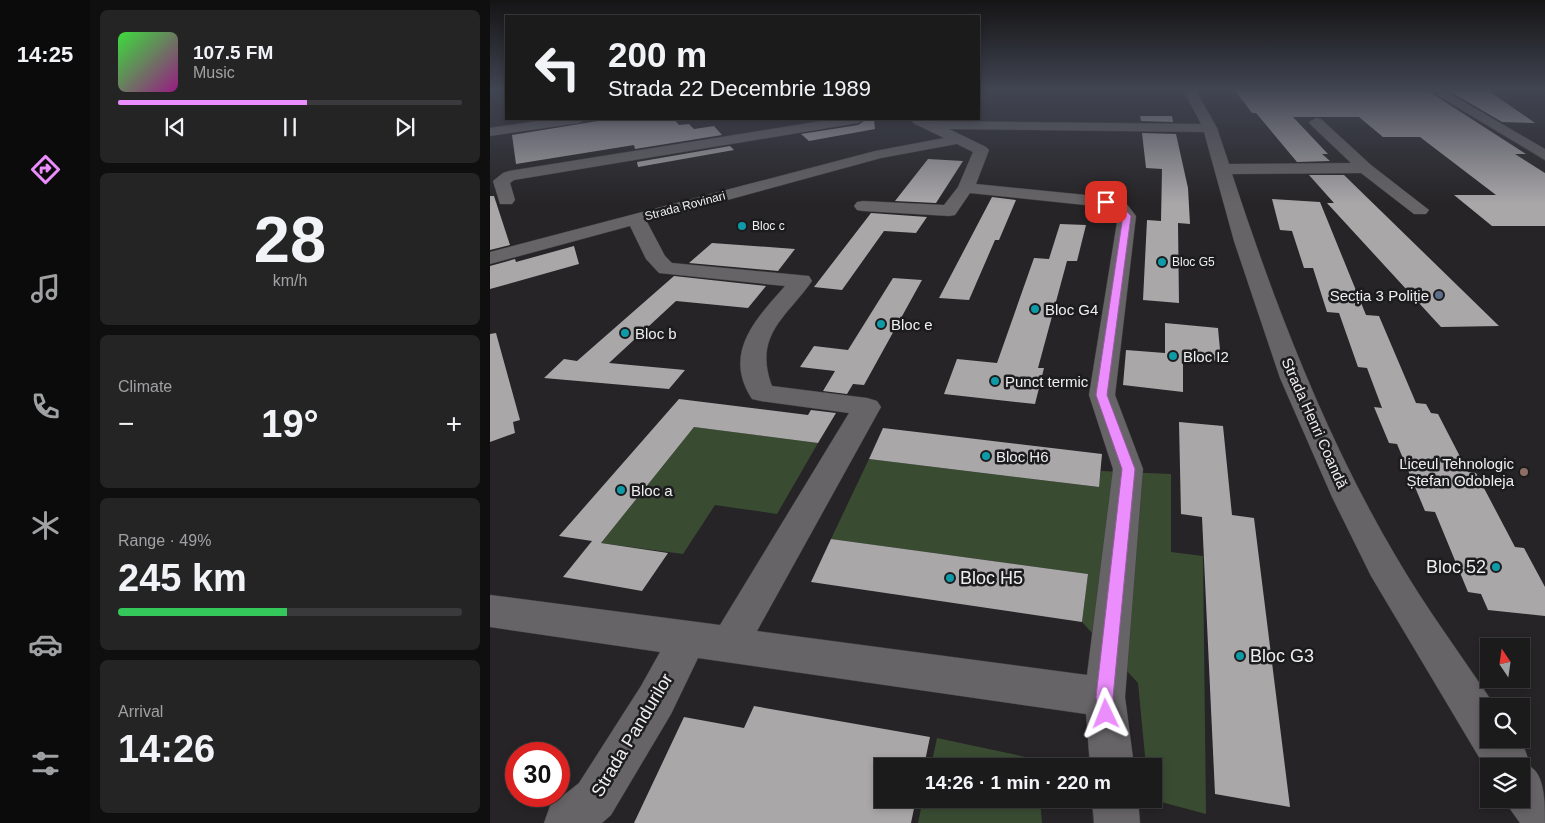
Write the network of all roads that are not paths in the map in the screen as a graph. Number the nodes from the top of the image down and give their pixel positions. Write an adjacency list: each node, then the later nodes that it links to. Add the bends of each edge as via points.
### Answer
1 (521, 127): 9 (street)
2 (807, 127): 16 (street, via 509,176 501,181)
3 (913, 127): 11 (street, Strada Rovinari)
4 (922, 127): 10 (street)
5 (1152, 127): 8 (street)
6 (1322, 127): 13 (street)
7 (1498, 127): 12 (street)
8 (1210, 128): 14 (street, Strada Henri Coandă)
9 (490, 132)
10 (956, 140): 11 (street, Strada Rovinari); 15 (street, via 981,150)
11 (880, 154): 19 (street, Strada Rovinari)
12 (1545, 155)
13 (1365, 168): 14 (street); 18 (street)
14 (1223, 169): 25 (street, Strada Henri Coandă, via 1244,240 1290,369 1348,497 1383,566)
15 (966, 187): 17 (street, via 949,211); 24 (street, via 1106,202 1119,206 1127,216 1102,395 1128,469)
16 (506, 200)
17 (863, 206)
18 (1420, 210)
19 (636, 219): 20 (street, Strada Rovinari); 23 (street, via 656,259 666,269 801,281 758,334 753,347 753,375 761,393 867,407)
20 (490, 258)
21 (490, 611): 22 (street)
22 (687, 638): 23 (street); 30 (street, Strada Pandurilor, via 656,700 595,799)
23 (729, 645): 24 (street)
24 (1105, 697): 26 (street)
25 (1480, 721)
26 (1111, 758)
27 (1530, 798): 29 (street)
28 (1116, 808): 31 (street)
29 (1545, 819)
30 (567, 823)
31 (1117, 823)

